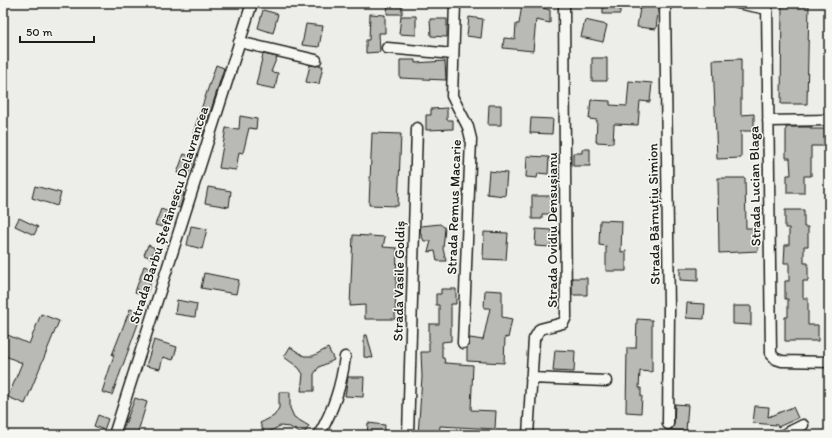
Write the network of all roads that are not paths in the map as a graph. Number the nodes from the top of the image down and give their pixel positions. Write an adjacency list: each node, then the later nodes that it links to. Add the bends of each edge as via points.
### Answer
1 (252, 3): 7 (street, Strada Barbu Ștefănescu Delavrancea)
2 (455, 3): 9 (street, Strada Remus Macarie)
3 (564, 3): 17 (street, Strada Ovidiu Densușianu, via 566,317 563,323 540,329 536,333)
4 (665, 3): 19 (street, Strada Bărnuțiu Simion)
5 (737, 3): 6 (street)
6 (767, 6): 12 (street, Strada Lucian Blaga)
7 (239, 42): 10 (street); 21 (street, Strada Barbu Ștefănescu Delavrancea)
8 (387, 48): 9 (street)
9 (453, 54): 14 (street, Strada Remus Macarie, via 452,96 468,127 471,139)
10 (316, 60)
11 (829, 120): 12 (street)
12 (768, 121): 16 (street, Strada Lucian Blaga, via 771,354 782,362)
13 (417, 128): 23 (street, Strada Vasile Goldiș)
14 (463, 343)
15 (345, 357): 22 (street, via 342,381 333,411)
16 (829, 362)
17 (531, 378): 18 (street); 24 (street, Strada Ovidiu Densușianu)
18 (606, 381)
19 (668, 424)
20 (803, 425): 25 (street)
21 (114, 435)
22 (319, 435)
23 (408, 435)
24 (528, 435)
25 (783, 435)

